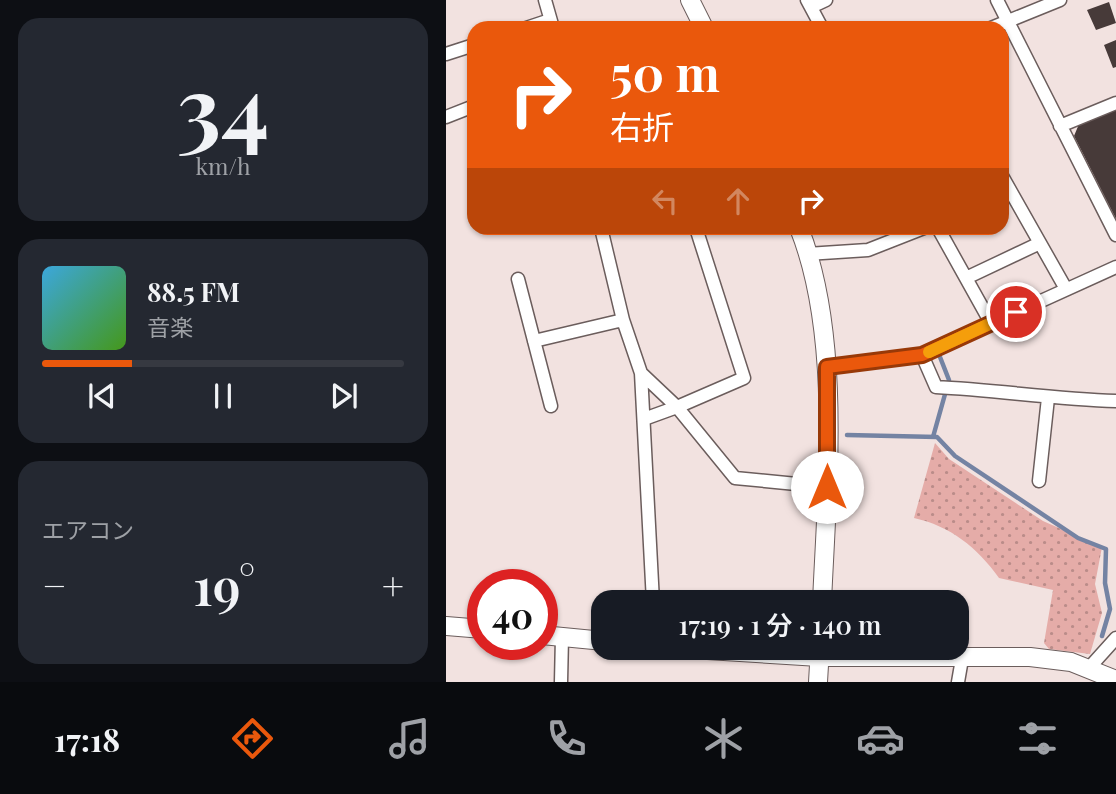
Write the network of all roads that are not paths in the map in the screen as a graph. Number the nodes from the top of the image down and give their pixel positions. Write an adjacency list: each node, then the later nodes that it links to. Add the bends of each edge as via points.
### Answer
1 (545, 0): 7 (street)
2 (690, 0): 8 (street)
3 (826, 0): 6 (street)
4 (997, 0): 10 (street)
5 (1060, 0): 11 (street)
6 (809, 4): 9 (street)
7 (551, 21)
8 (700, 21)
9 (818, 21)
10 (1008, 21)
11 (1009, 22)
12 (1009, 24): 18 (street)
13 (467, 47): 14 (street)
14 (446, 54)
15 (1116, 103): 18 (street)
16 (467, 109): 17 (street)
17 (446, 117)
18 (1060, 126): 25 (street)
19 (1009, 188): 26 (street)
20 (603, 235): 32 (street)
21 (698, 235): 41 (street, via 744,378)
22 (801, 235): 27 (street)
23 (906, 235): 27 (street, via 868,250)
24 (942, 235): 29 (street)
25 (1116, 235)
26 (1040, 243): 29 (street); 31 (street)
27 (807, 254): 36 (street, via 818,296)
28 (1116, 267): 31 (street)
29 (966, 278): 33 (street)
30 (518, 279): 34 (street)
31 (1066, 289): 33 (street)
32 (623, 320): 34 (street); 37 (street)
33 (991, 323): 35 (street)
34 (534, 341): 40 (street)
35 (922, 355): 36 (street); 38 (street, via 936,387)
36 (827, 367): 44 (street)
37 (641, 373): 41 (street); 42 (street)
38 (1049, 398): 39 (street); 43 (street)
39 (1116, 401)
40 (551, 406)
41 (677, 407): 42 (street); 44 (street, via 735,478)
42 (644, 419): 45 (street)
43 (1039, 481)
44 (827, 487): 46 (street)
45 (652, 590)
46 (823, 590)
47 (446, 625): 48 (street)
48 (467, 627)
49 (558, 637): 50 (street)
50 (562, 637): 52 (street); 58 (street)
51 (1116, 638): 56 (street)
52 (591, 640)
53 (969, 659): 56 (street, via 1030,657)
54 (819, 660): 59 (street)
55 (962, 660): 60 (street)
56 (1089, 668): 57 (street)
57 (1109, 679)
58 (561, 682)
59 (818, 682)
60 (958, 682)

